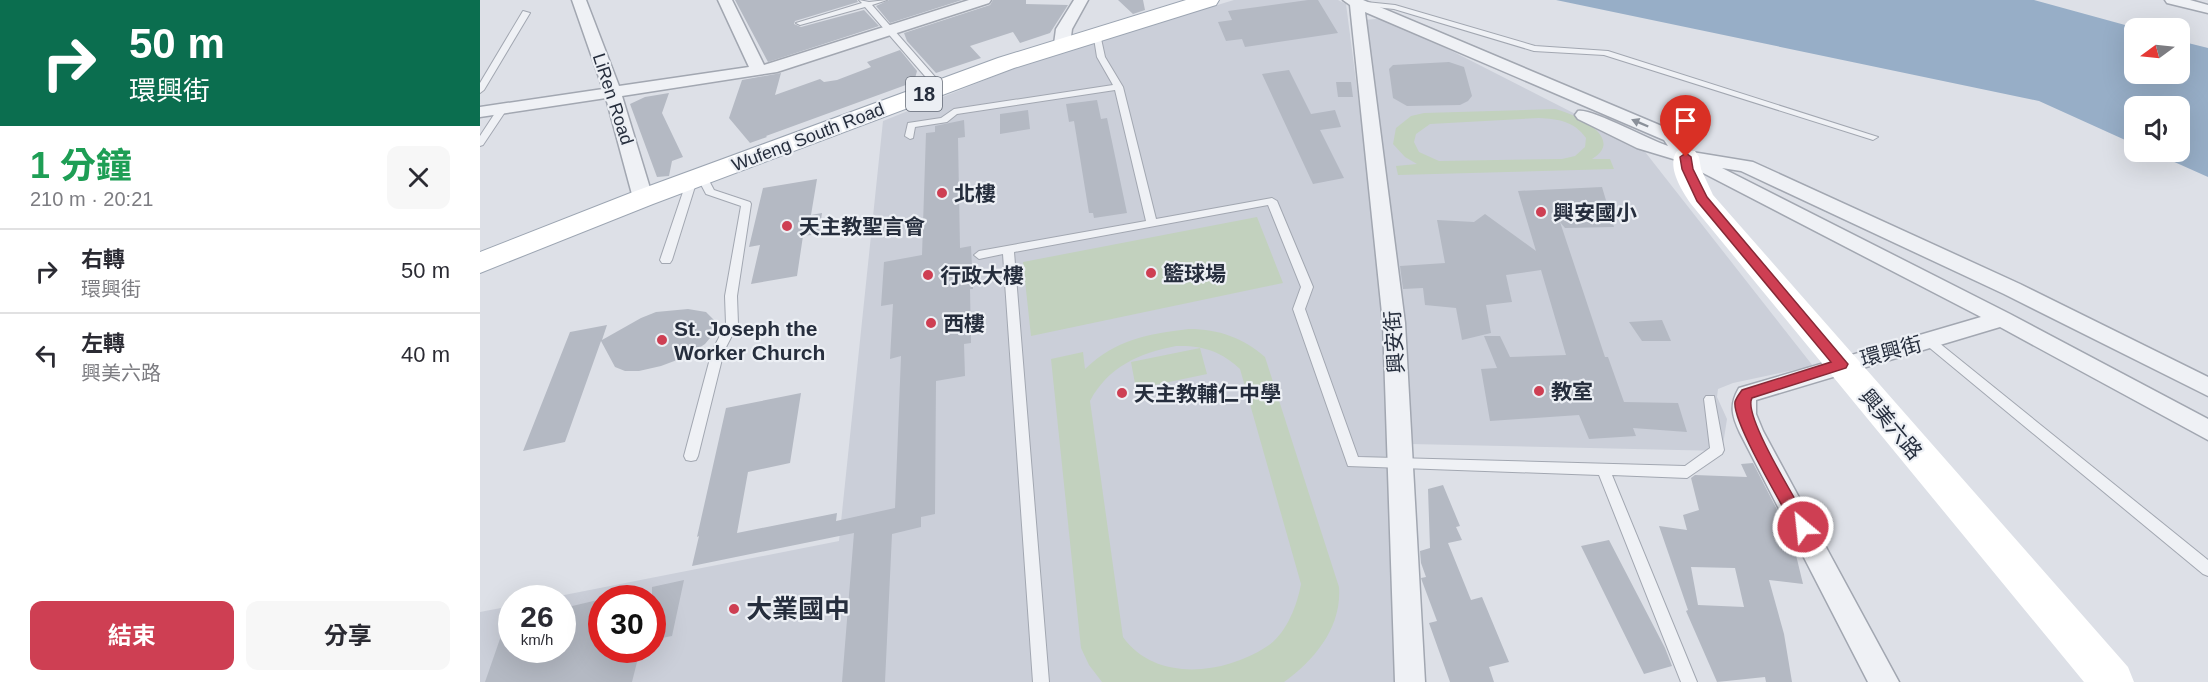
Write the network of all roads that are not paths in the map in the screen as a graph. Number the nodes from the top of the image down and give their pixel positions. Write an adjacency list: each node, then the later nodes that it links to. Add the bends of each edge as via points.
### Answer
1 (579, 0): 20 (street, LiRen Road)
2 (725, 0): 16 (street)
3 (882, 0): 9 (lane)
4 (984, 0): 13 (street)
5 (1081, 0): 15 (street, via 1064,29)
6 (1208, 0): 14 (main road, Wufeng South Road / 18)
7 (2174, 0): 10 (street)
8 (1354, 1): 24 (lane, via 1395,7 1534,48 1605,52); 26 (street, via 1642,144); 41 (street, 興安街, via 1394,323)
9 (865, 2): 12 (lane); 13 (lane)
10 (2208, 9)
11 (526, 13): 19 (lane)
12 (800, 23)
13 (889, 32): 16 (street); 18 (lane)
14 (1096, 34): 15 (main road, Wufeng South Road / 18); 17 (lane, via 1101,57)
15 (1062, 44): 18 (main road, Wufeng South Road / 18)
16 (759, 71): 20 (street)
17 (1119, 87): 23 (lane, via 954,112 944,120 911,125); 29 (lane)
18 (940, 88): 27 (main road, Wufeng South Road / 18)
19 (480, 90)
20 (613, 94): 21 (street); 28 (street, LiRen Road)
21 (502, 109): 22 (street); 25 (lane)
22 (480, 112)
23 (910, 136)
24 (1873, 137)
25 (480, 143)
26 (1686, 157): 34 (street); 36 (main road, 興美六路, via 1687,169 1701,198); 37 (street, via 1746,166 2012,289)
27 (697, 178): 28 (main road, Wufeng South Road / 18); 32 (lane); 40 (lane, via 710,192 746,204 731,296 732,324 718,351)
28 (643, 198): 33 (main road, Wufeng South Road / 18)
29 (1152, 223): 30 (lane); 41 (lane, via 1272,201 1307,287 1299,309 1353,462)
30 (1008, 250): 31 (lane); 44 (lane)
31 (979, 255)
32 (666, 260)
33 (480, 263)
34 (2002, 318): 35 (street, 環興街); 39 (street)
35 (1929, 341): 36 (street, 環興街); 43 (lane)
36 (1841, 364): 47 (street, 環興街, via 1747,394 1742,402 1752,433); 48 (main road, 興美六路)
37 (2208, 387)
38 (1710, 399): 42 (lane, via 1717,450 1687,472)
39 (2208, 430)
40 (690, 456)
41 (1400, 464): 42 (lane); 45 (street, 興安街)
42 (1603, 469): 46 (lane)
43 (2208, 569)
44 (1041, 682)
45 (1410, 682)
46 (1689, 682)
47 (1884, 682)
48 (2112, 682)

